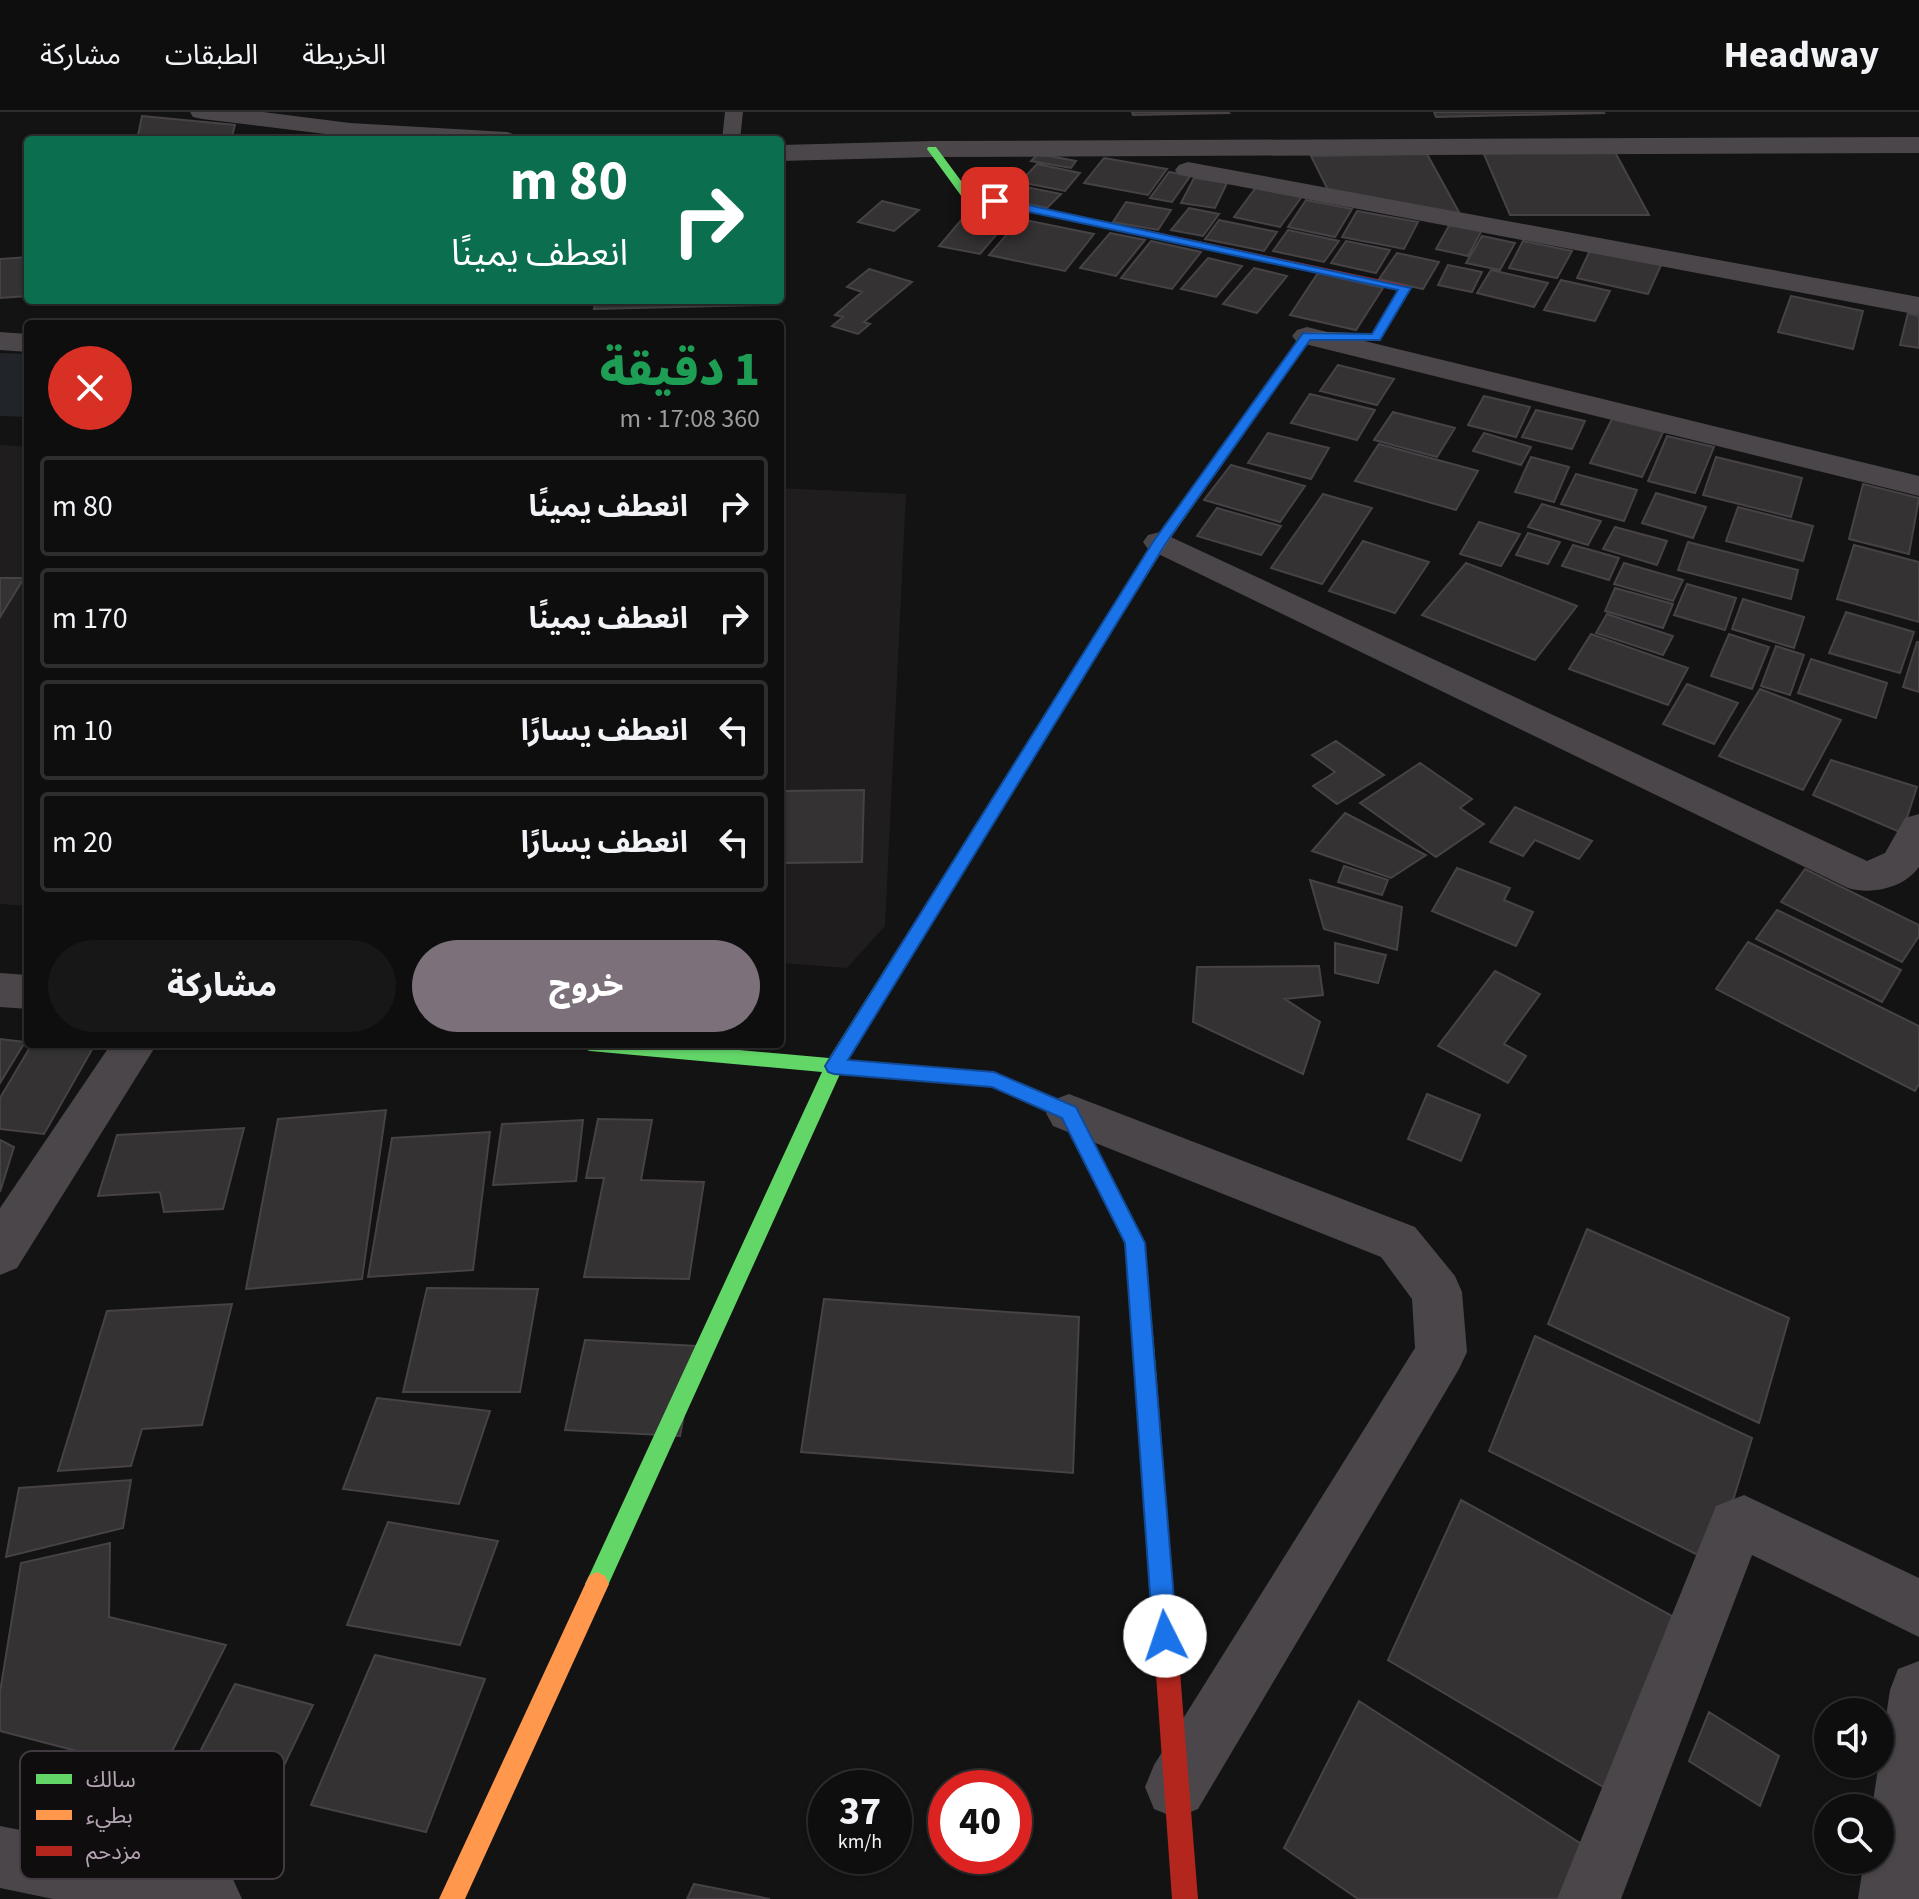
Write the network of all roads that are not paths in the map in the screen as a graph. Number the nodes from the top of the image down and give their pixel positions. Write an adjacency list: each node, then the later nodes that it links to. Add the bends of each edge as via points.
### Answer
1 (202, 112): 3 (street)
2 (734, 112): 4 (lane)
3 (444, 136)
4 (731, 136)
5 (1919, 145): 7 (street)
6 (932, 149): 7 (street); 8 (street); 10 (street, via 966,195 1405,288 1376,338)
7 (1088, 151): 9 (street)
8 (784, 153)
9 (1919, 306)
10 (1307, 336): 13 (street); 14 (street)
11 (0, 341): 12 (street)
12 (24, 343)
13 (1919, 486)
14 (1160, 542): 15 (street, via 1863,877 1884,875 1901,864); 20 (street)
15 (1919, 828)
16 (0, 990): 17 (street)
17 (24, 992)
18 (132, 1048): 22 (street)
19 (634, 1048): 20 (street)
20 (834, 1066): 21 (street, via 994,1080); 30 (street)
21 (1069, 1113): 25 (street, via 1135,1243); 25 (street, via 1398,1242 1437,1292 1441,1352)
22 (0, 1253)
23 (1919, 1608): 32 (street, via 1744,1522 1736,1525)
24 (1919, 1690): 33 (street)
25 (1176, 1787): 31 (street)
26 (0, 1857): 27 (street)
27 (20, 1861)
28 (110, 1879): 29 (street)
29 (210, 1899)
30 (452, 1899)
31 (1185, 1899)
32 (1589, 1899)
33 (1890, 1899)

